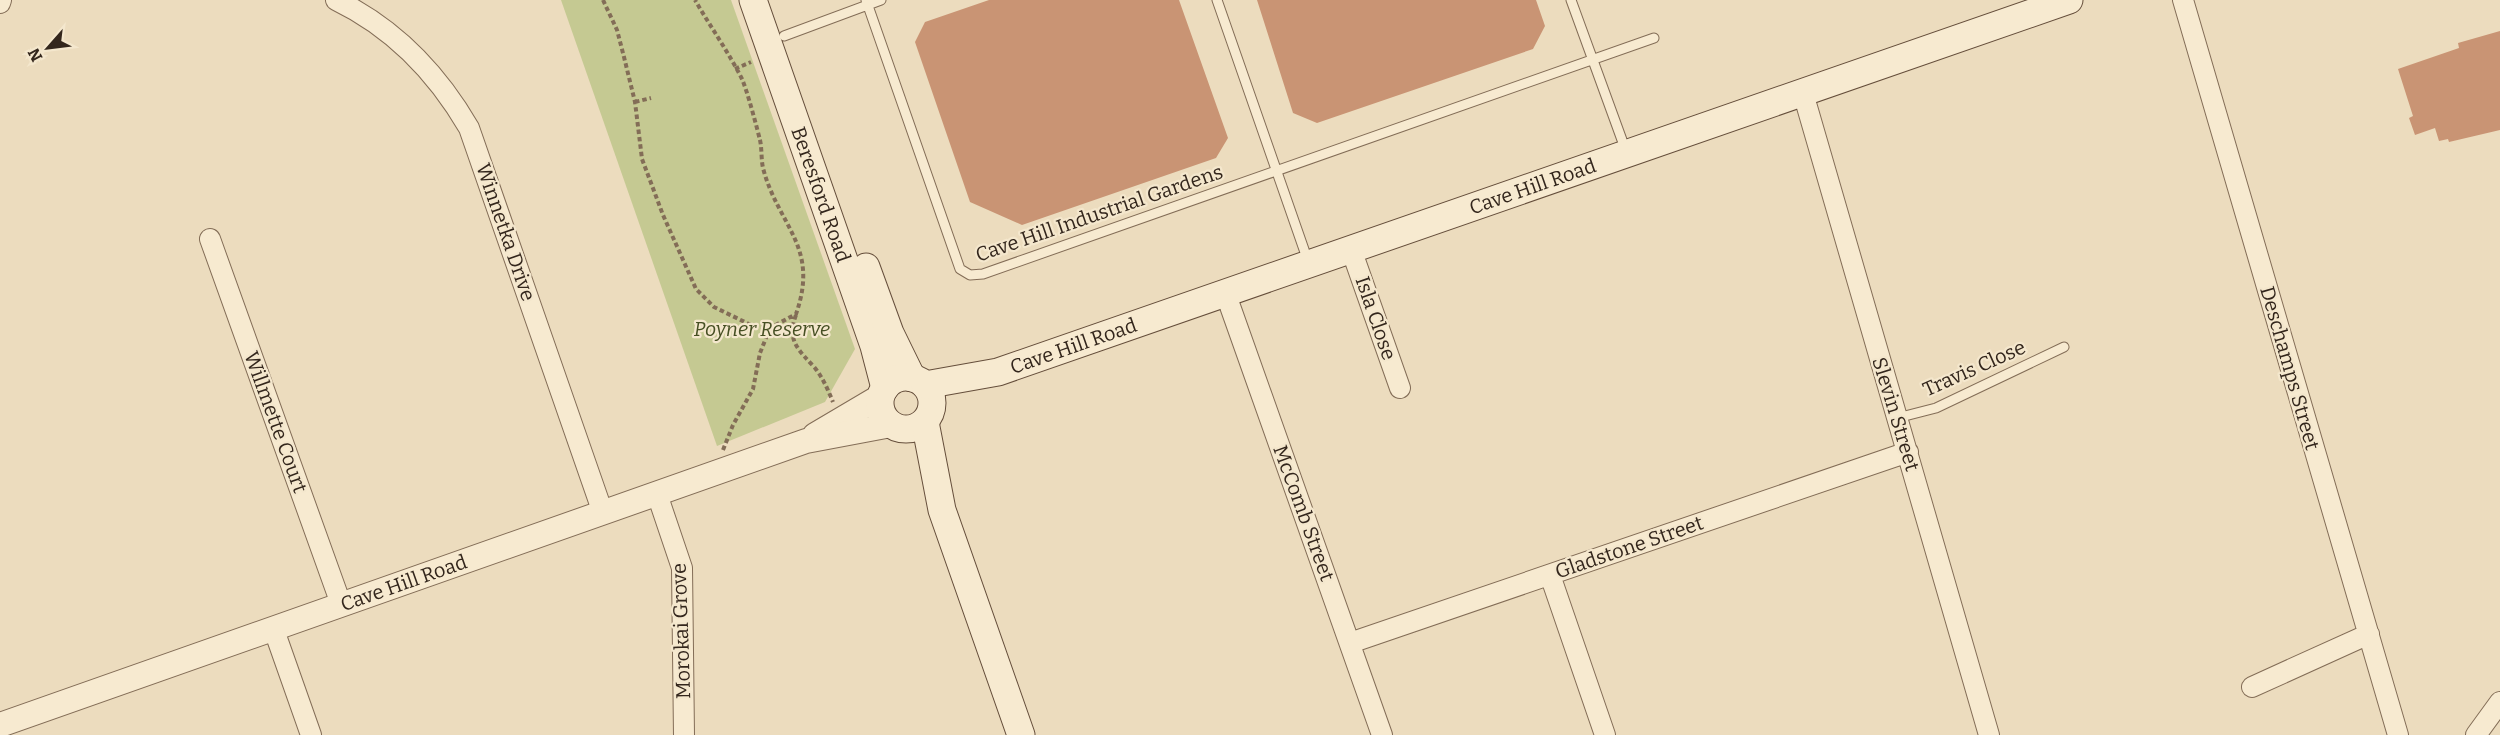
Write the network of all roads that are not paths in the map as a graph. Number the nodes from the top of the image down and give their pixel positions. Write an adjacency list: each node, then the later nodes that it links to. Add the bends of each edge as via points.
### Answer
1 (336, 0): 32 (street, Winnetka Drive, via 362,12 430,71 469,128)
2 (753, 0): 24 (main road, Beresford Road, via 874,346)
3 (772, 0): 10 (main road, Beresford Road)
4 (881, 0): 9 (lane)
5 (1217, 0): 15 (lane)
6 (1571, 0): 12 (lane)
7 (2069, 0): 13 (main road, Cave Hill Road)
8 (2183, 0): 36 (street, Deschamps Street)
9 (867, 2): 10 (lane); 15 (lane, Cave Hill Industrial Gardens, via 960,269 970,275 983,274)
10 (784, 36): 22 (main road, Beresford Road, via 890,333)
11 (1654, 38): 12 (lane, Cave Hill Industrial Gardens)
12 (1592, 60): 14 (lane); 15 (lane, Cave Hill Industrial Gardens)
13 (1803, 93): 14 (main road, Cave Hill Road); 26 (street, Slevin Street)
14 (1627, 153): 17 (main road, Cave Hill Road)
15 (1277, 171): 18 (lane)
16 (210, 239): 34 (street, Willmette Court)
17 (1351, 249): 18 (main road, Cave Hill Road); 23 (street, Isla Close)
18 (1309, 263): 19 (main road, Cave Hill Road)
19 (1226, 292): 21 (main road, Cave Hill Road); 37 (street, McComb Street)
20 (2064, 347): 26 (lane, Travis Close, via 1936,408)
21 (998, 372): 22 (main road, Cave Hill Road); 25 (main road, Cave Hill Road)
22 (919, 382): 24 (main road, via 897,379); 25 (main road, via 932,399)
23 (1400, 388)
24 (883, 392): 27 (main road, via 882,412); 28 (street, Cave Hill Road)
25 (927, 418): 27 (main road, via 913,429); 31 (main road)
26 (1897, 418): 29 (street, Slevin Street)
27 (895, 426): 28 (street, Cave Hill Road); 31 (main road)
28 (806, 441): 30 (street, Cave Hill Road)
29 (1908, 452): 33 (street, Gladstone Street); 46 (street, Slevin Street)
30 (657, 494): 32 (street, Cave Hill Road); 42 (street, Morokai Grove, via 682,568)
31 (942, 510): 43 (main road)
32 (603, 513): 34 (street, Cave Hill Road)
33 (1550, 575): 37 (street, Gladstone Street); 45 (street)
34 (341, 604): 35 (street, Cave Hill Road)
35 (274, 630): 40 (street, Cave Hill Road); 41 (street)
36 (2368, 633): 38 (street); 47 (street, Deschamps Street)
37 (1350, 643): 44 (street, McComb Street)
38 (2252, 687)
39 (2500, 702): 48 (street)
40 (0, 725)
41 (311, 735)
42 (684, 735)
43 (1021, 735)
44 (1382, 735)
45 (1605, 735)
46 (1989, 735)
47 (2398, 735)
48 (2476, 735)

